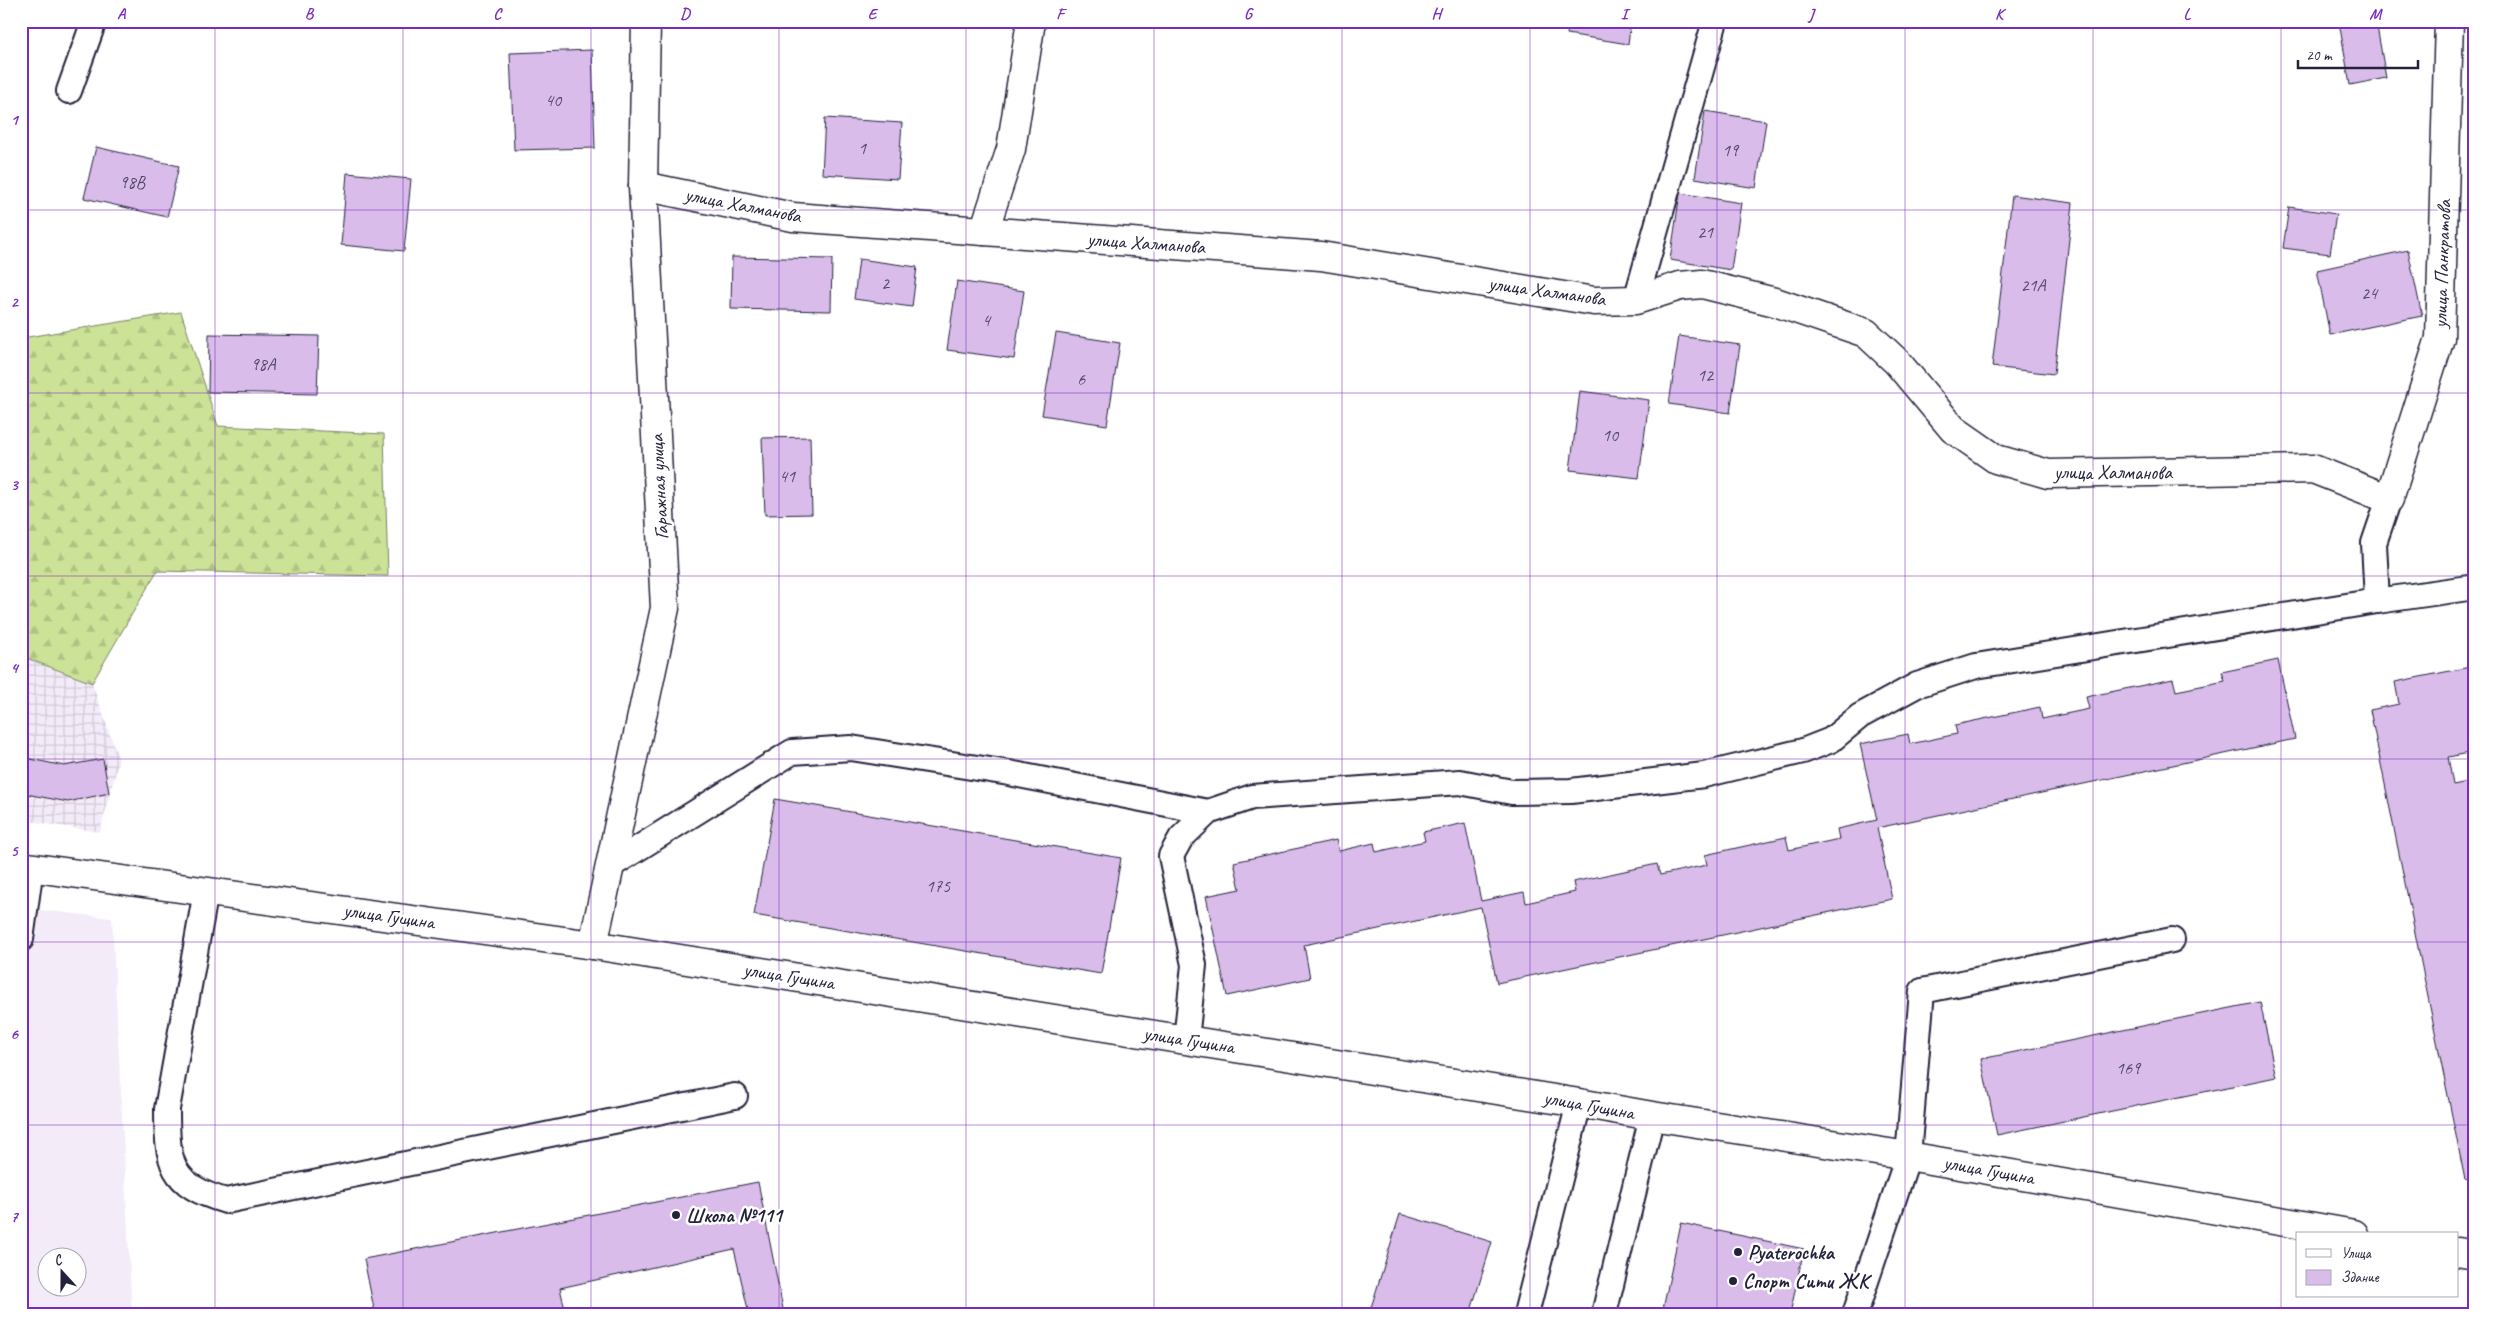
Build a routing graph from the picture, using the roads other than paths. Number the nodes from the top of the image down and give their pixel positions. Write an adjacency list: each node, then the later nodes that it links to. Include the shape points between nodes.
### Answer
1 (94, 21): 6 (lane)
2 (646, 21): 7 (street, Гаражная улица)
3 (1031, 21): 8 (street, via 1011,149)
4 (1715, 21): 9 (lane)
5 (2449, 21): 10 (street, улица Панкратова, via 2440,338)
6 (69, 91)
7 (643, 186): 8 (street, улица Халманова, via 793,217); 15 (street, Гаражная улица, via 665,608)
8 (984, 231): 9 (street, улица Халманова, via 1321,256 1594,301)
9 (1636, 300): 10 (street, улица Халманова, via 1680,286 1702,284 1775,302 1866,333 1897,362 1953,429 1996,459 2048,474 2313,469)
10 (2389, 499): 12 (lane, via 2374,543)
11 (2475, 588): 12 (lane)
12 (2377, 601): 13 (lane, via 1976,666 1917,686 1860,716 1831,740 1803,751 1704,775 1571,791 1512,792 1460,782 1262,796)
13 (1208, 812): 15 (lane, via 1009,773 851,748 792,752); 20 (lane, via 1181,838 1171,856 1194,965)
14 (26, 866): 16 (street, улица Гущина); 17 (lane)
15 (610, 866): 19 (street, Гаражная улица)
16 (206, 891): 19 (street, улица Гущина); 21 (lane, via 167,1109 167,1139 172,1164 185,1183 201,1194 226,1201)
17 (21, 939)
18 (2172, 940): 24 (lane, via 1922,991)
19 (593, 944): 20 (street, улица Гущина)
20 (1186, 1040): 22 (street, улица Гущина)
21 (735, 1096)
22 (1579, 1103): 23 (street, улица Гущина); 28 (lane)
23 (1652, 1116): 24 (street, улица Гущина); 29 (lane)
24 (1908, 1156): 25 (street, улица Гущина); 30 (lane)
25 (2343, 1232)
26 (2458, 1252): 27 (street)
27 (2475, 1255)
28 (1526, 1314)
29 (1604, 1314)
30 (1855, 1314)

